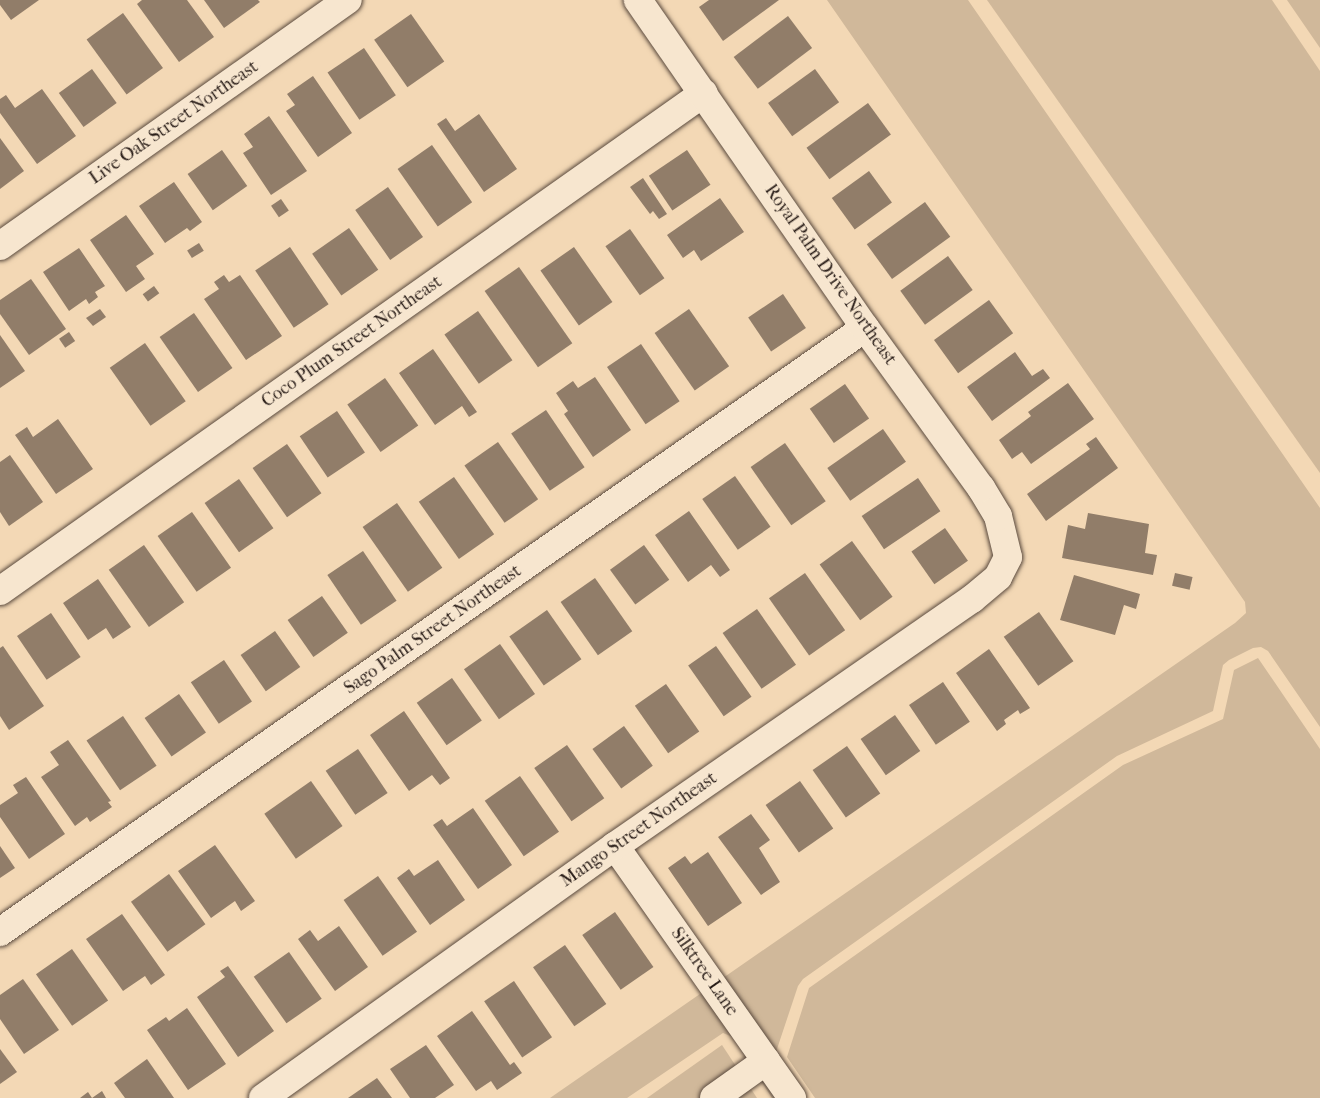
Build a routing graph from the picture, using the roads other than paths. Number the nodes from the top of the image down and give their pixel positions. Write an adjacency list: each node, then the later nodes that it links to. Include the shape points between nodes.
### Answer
1 (348, 0): 4 (street, Live Oak Street Northeast)
2 (638, 0): 3 (street, Royal Palm Drive Northeast)
3 (704, 93): 5 (street, Royal Palm Drive Northeast); 7 (street, Coco Plum Street Northeast)
4 (0, 246)
5 (865, 328): 6 (street, Royal Palm Drive Northeast, via 981,488 998,516); 9 (street, Sago Palm Street Northeast)
6 (1008, 557): 8 (street, Mango Street Northeast, via 999,577 972,599)
7 (0, 591)
8 (615, 846): 10 (street, Silktree Lane); 11 (street, Mango Street Northeast)
9 (0, 932)
10 (766, 1061): 12 (street); 13 (street, Silktree Lane)
11 (263, 1098)
12 (714, 1098)
13 (792, 1098)

